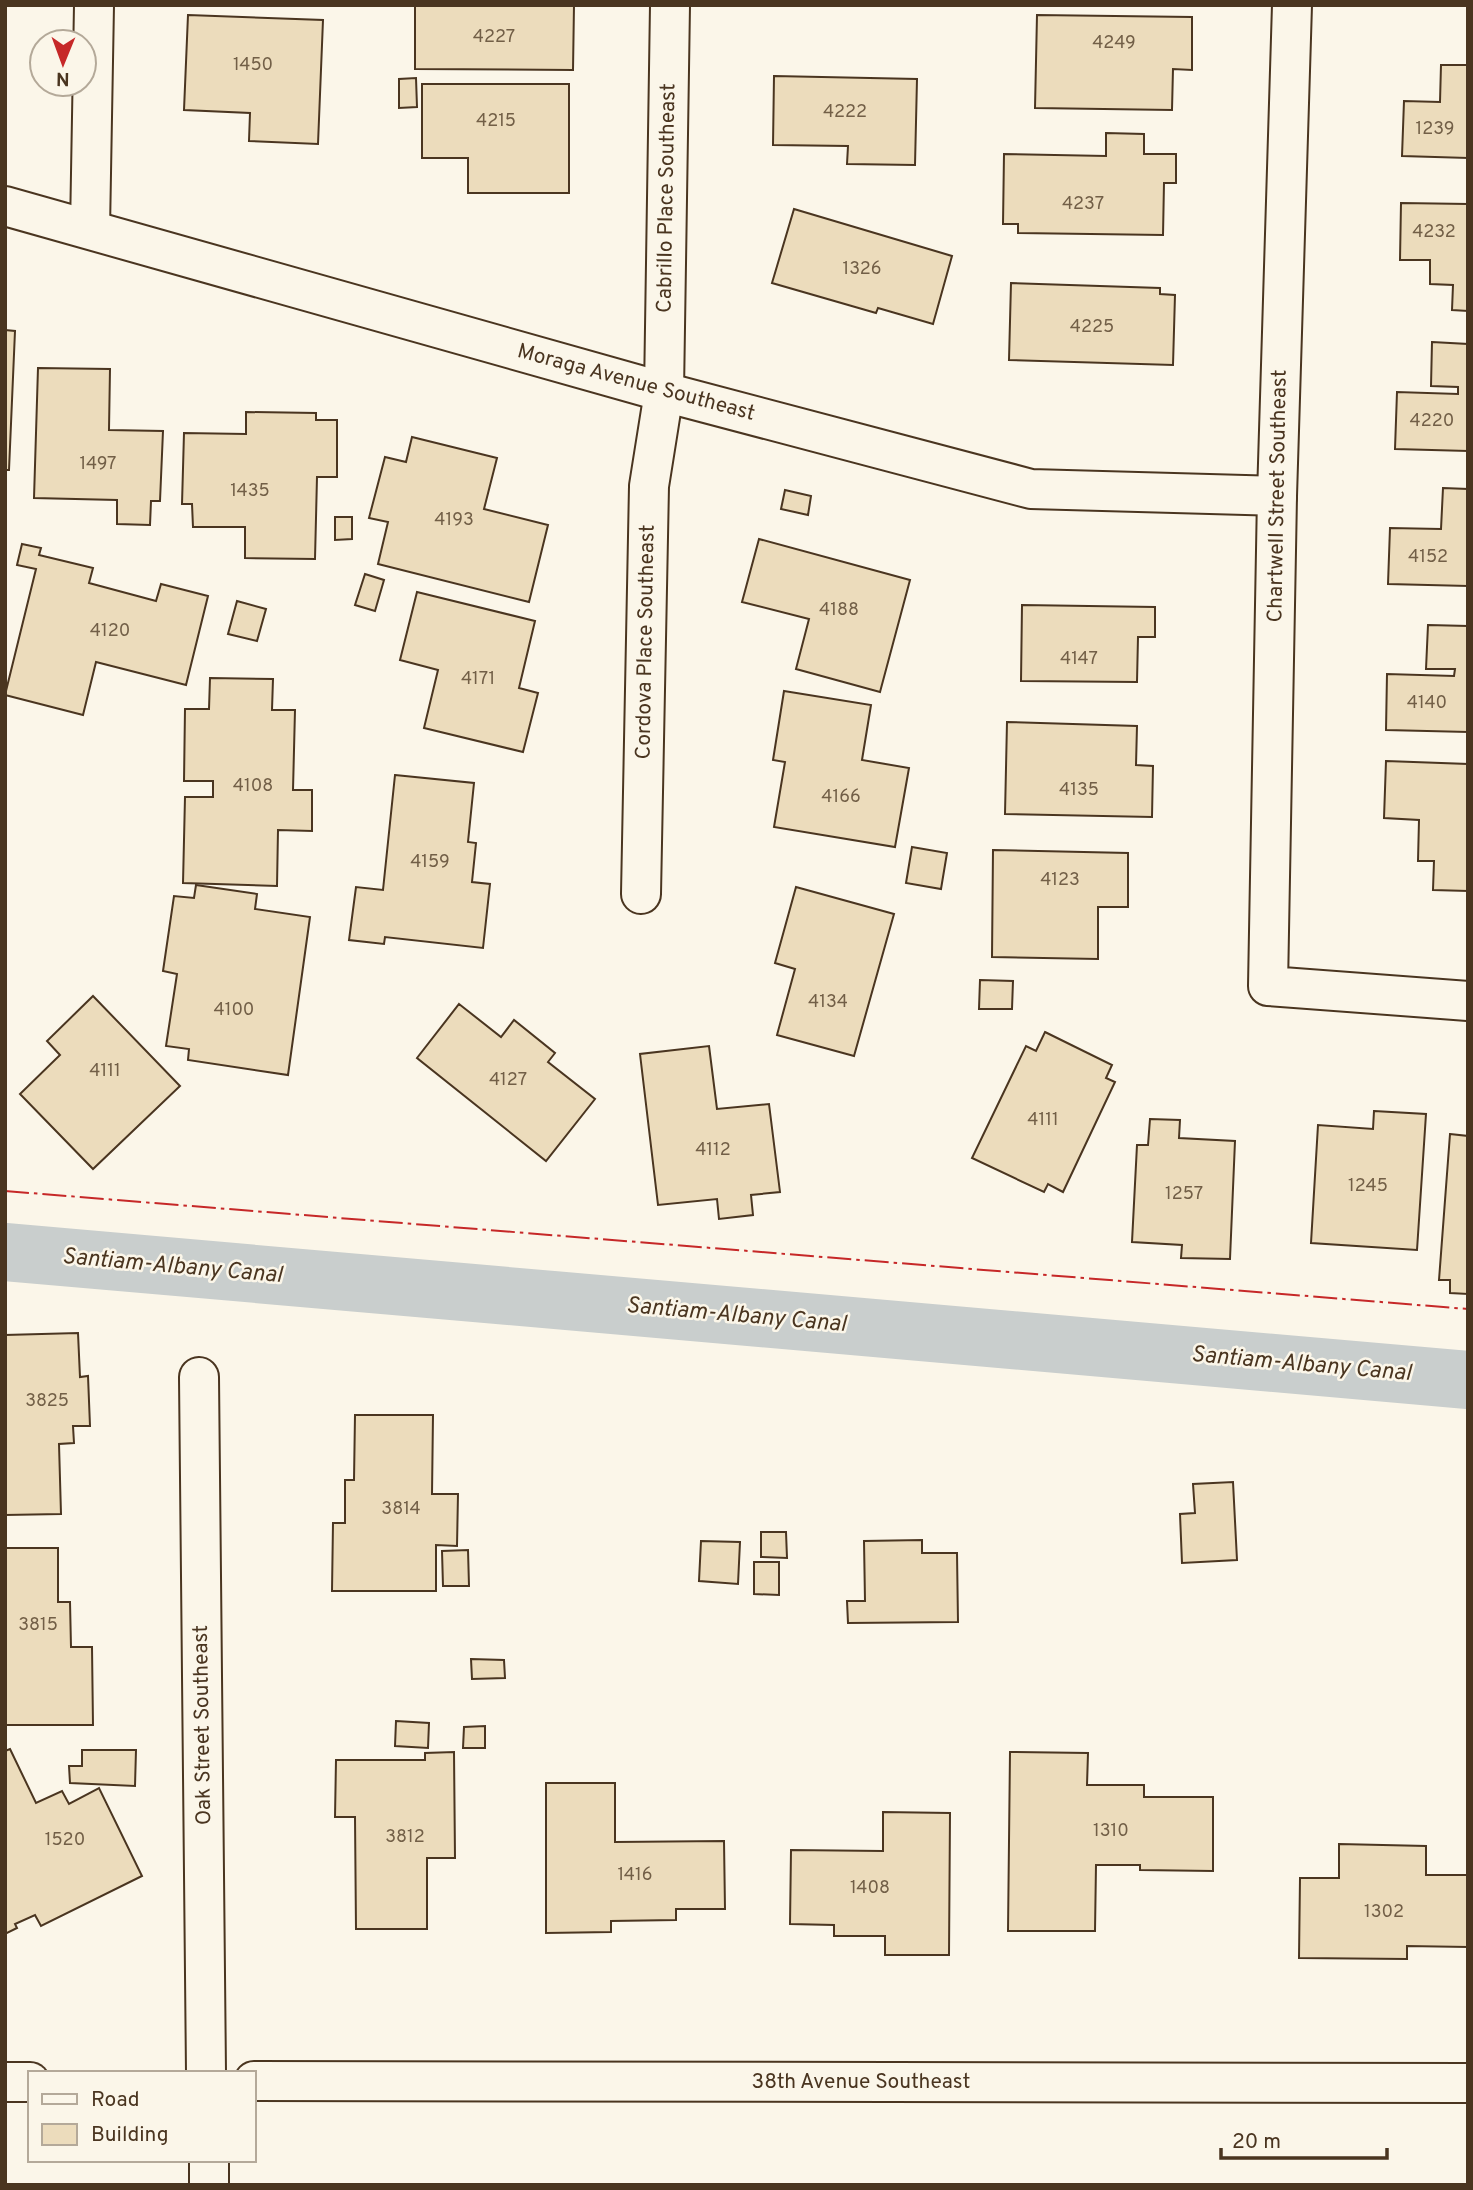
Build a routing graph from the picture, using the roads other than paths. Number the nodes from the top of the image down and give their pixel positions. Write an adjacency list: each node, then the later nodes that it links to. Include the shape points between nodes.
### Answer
1 (94, 5): 5 (street)
2 (670, 5): 6 (street, Cabrillo Place Southeast)
3 (1292, 5): 7 (street, Chartwell Street Southeast)
4 (5, 206): 5 (street, Moraga Avenue Southeast)
5 (90, 229): 6 (street, Moraga Avenue Southeast)
6 (664, 392): 7 (street, Moraga Avenue Southeast, via 1031,488); 8 (street, Cordova Place Southeast, via 649,485)
7 (1277, 496): 9 (street, Chartwell Street Southeast, via 1268,986)
8 (641, 894)
9 (1468, 1001)
10 (200, 1377): 11 (street, Oak Street Southeast)
11 (206, 2071)
12 (256, 2081): 15 (street, 38th Avenue Southeast)
13 (5, 2082): 14 (street)
14 (28, 2082)
15 (1468, 2083)
16 (209, 2162): 17 (street)
17 (209, 2185)

